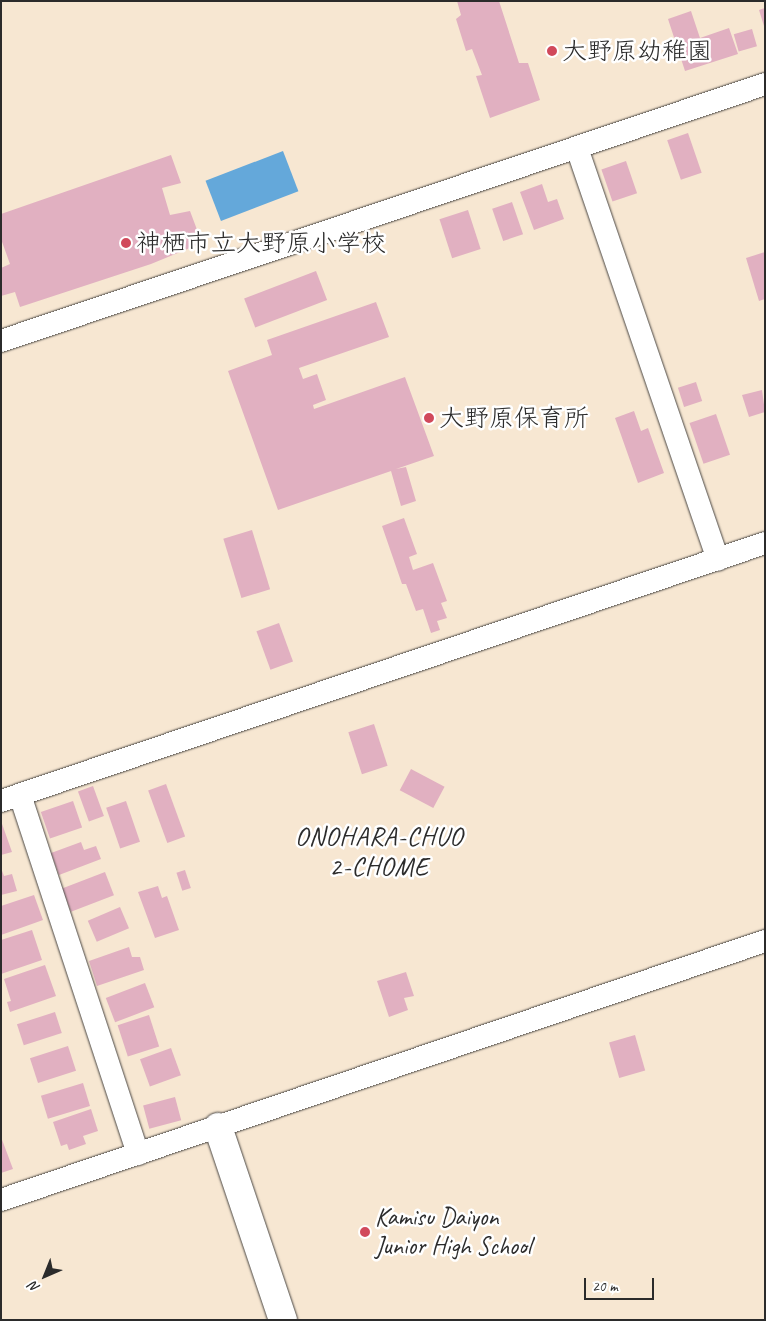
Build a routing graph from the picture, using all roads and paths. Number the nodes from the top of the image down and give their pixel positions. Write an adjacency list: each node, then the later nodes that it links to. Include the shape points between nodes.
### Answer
1 (765, 84): 2 (street)
2 (576, 148): 3 (street); 5 (street)
3 (1, 341)
4 (765, 543): 5 (street)
5 (718, 559): 6 (street)
6 (11, 798): 9 (street)
7 (765, 941): 8 (street)
8 (218, 1127): 9 (street); 11 (street)
9 (138, 1154): 10 (street)
10 (1, 1200)
11 (283, 1320)

